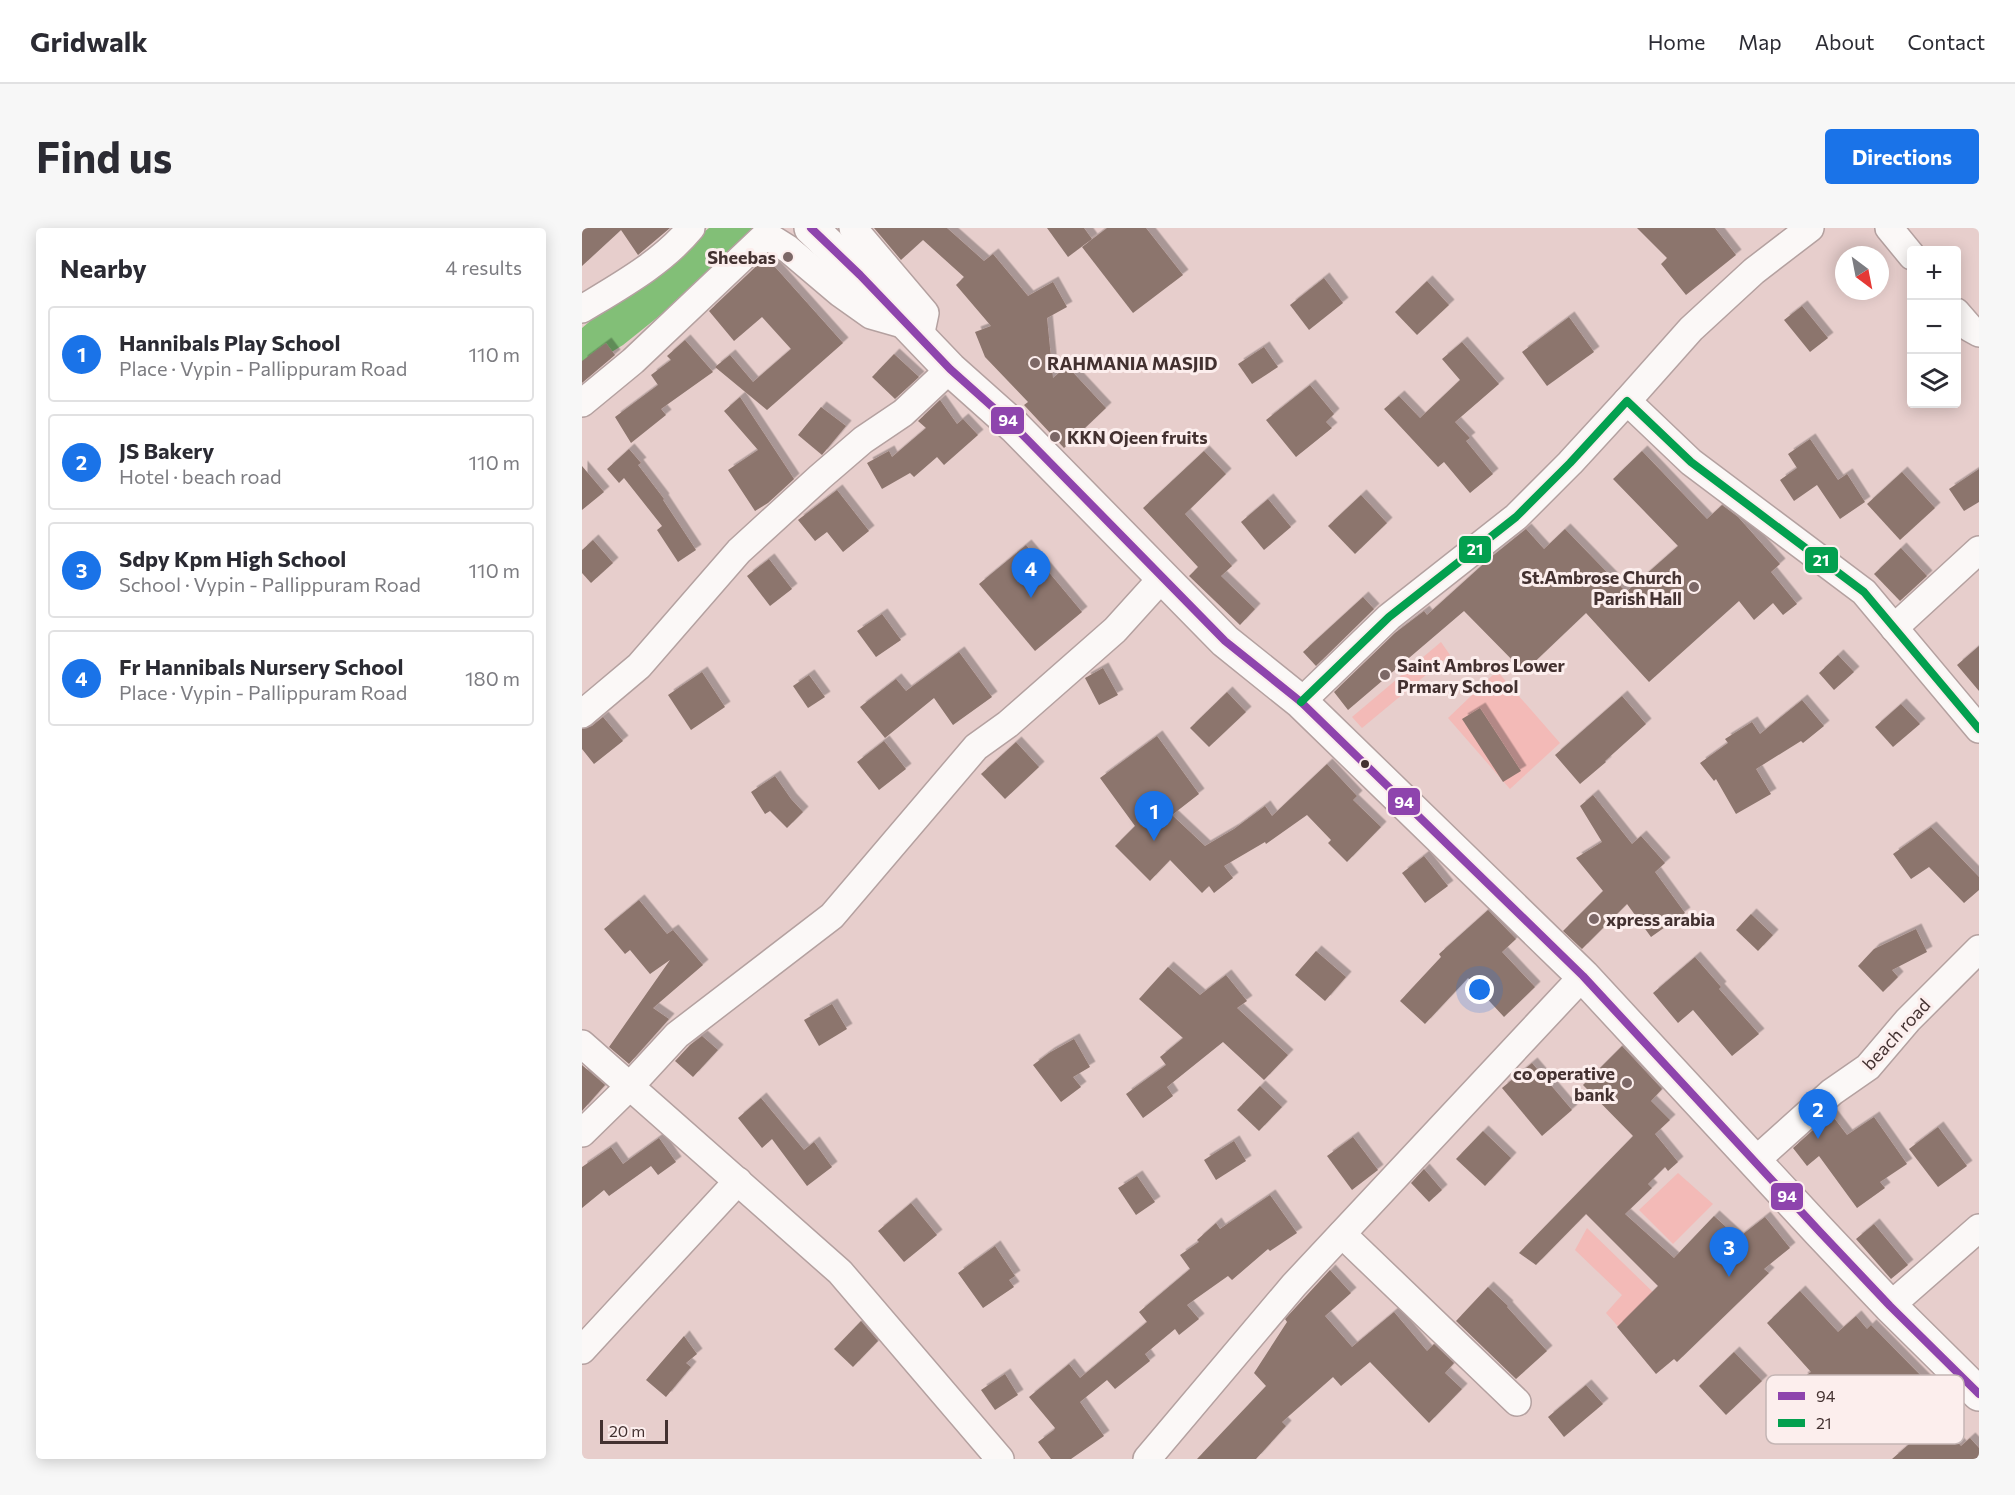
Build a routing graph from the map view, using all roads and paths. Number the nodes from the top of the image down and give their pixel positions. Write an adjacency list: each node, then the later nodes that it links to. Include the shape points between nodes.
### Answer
1 (691, 228): 7 (street, via 680,242 637,275)
2 (811, 228): 9 (main road)
3 (853, 228): 9 (street, via 925,313)
4 (1810, 228): 12 (street, via 1754,271 1690,329)
5 (1889, 228): 6 (street)
6 (1907, 251)
7 (582, 309)
8 (1961, 318): 10 (street)
9 (913, 331): 11 (main road); 13 (street, via 871,315 766,235 633,361)
10 (1979, 333)
11 (950, 369): 15 (main road, via 1015,427); 18 (street, via 903,413 863,440 820,477 739,551 639,666)
12 (1627, 401): 16 (street, via 1691,462 1864,592); 17 (street, via 1516,517 1389,617)
13 (582, 403)
14 (1979, 550): 16 (street)
15 (1162, 578): 17 (main road, via 1225,641); 23 (street, via 1099,645 976,747 832,916 677,1035)
16 (1893, 628): 19 (street)
17 (1301, 702): 21 (main road)
18 (582, 714)
19 (1975, 717)
20 (1979, 949): 25 (street, beach road, via 1908,1020 1868,1067 1832,1092)
21 (1583, 976): 25 (main road); 28 (street)
22 (582, 1044): 23 (street)
23 (630, 1086): 24 (street); 26 (street)
24 (582, 1133)
25 (1754, 1162): 29 (main road)
26 (738, 1181): 30 (street); 35 (street, via 840,1272)
27 (1979, 1228): 29 (street)
28 (1342, 1234): 34 (street); 36 (street)
29 (1890, 1306): 31 (main road)
30 (582, 1350)
31 (1960, 1375)
32 (1964, 1379): 33 (main road)
33 (1979, 1394)
34 (1517, 1402)
35 (1000, 1459)
36 (1147, 1459)

